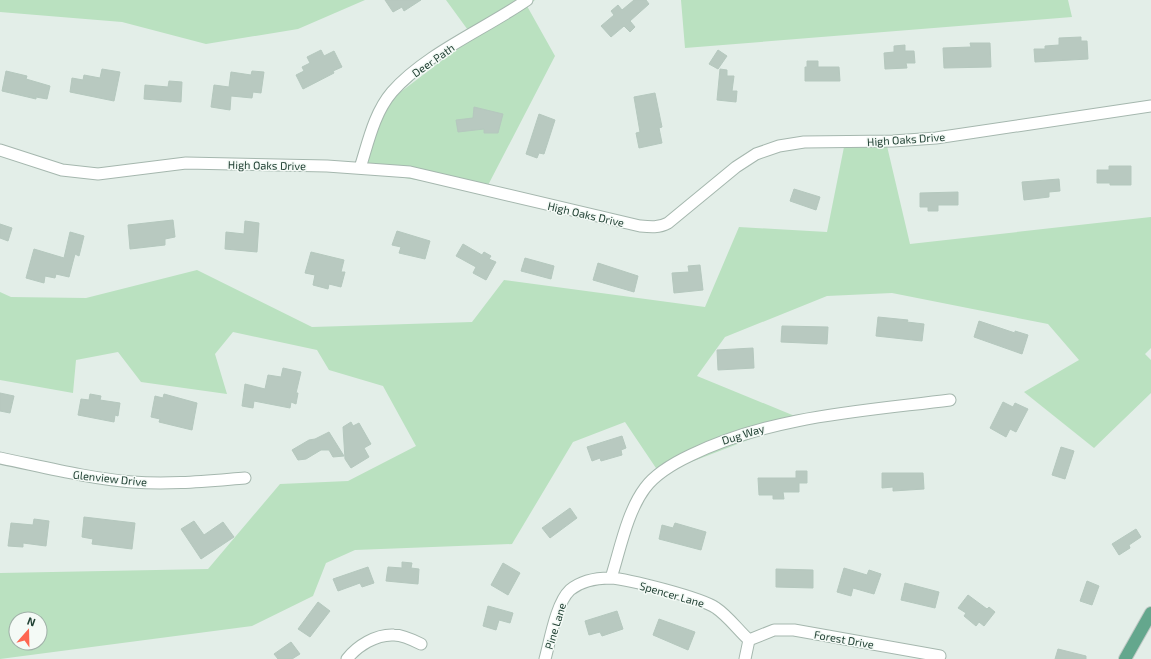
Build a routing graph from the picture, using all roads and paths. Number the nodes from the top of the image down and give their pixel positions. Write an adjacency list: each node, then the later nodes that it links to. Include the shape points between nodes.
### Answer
1 (527, 0): 4 (street, Deer Path, via 418,69 391,93 378,115)
2 (1151, 106): 4 (street, High Oaks Drive, via 936,138 804,142 779,146 736,167 668,223 651,227 429,175)
3 (0, 150): 4 (street, High Oaks Drive, via 62,170 98,174 186,163)
4 (360, 168)
5 (950, 400): 8 (street, Dug Way, via 776,424 722,440 680,460 662,471 644,488 632,514)
6 (0, 458): 7 (street, Glenview Drive, via 69,474 132,482 191,482)
7 (245, 478)
8 (611, 578): 10 (street, Spencer Lane, via 706,603 716,608); 14 (street, Pine Lane, via 590,580 569,591 555,622)
9 (1151, 613): 16 (main road)
10 (749, 640): 12 (street, Forest Drive, via 774,630 794,630); 15 (street)
11 (421, 644): 13 (street, via 394,634 386,635 366,643)
12 (940, 656)
13 (347, 659)
14 (545, 659)
15 (745, 659)
16 (1125, 659)

